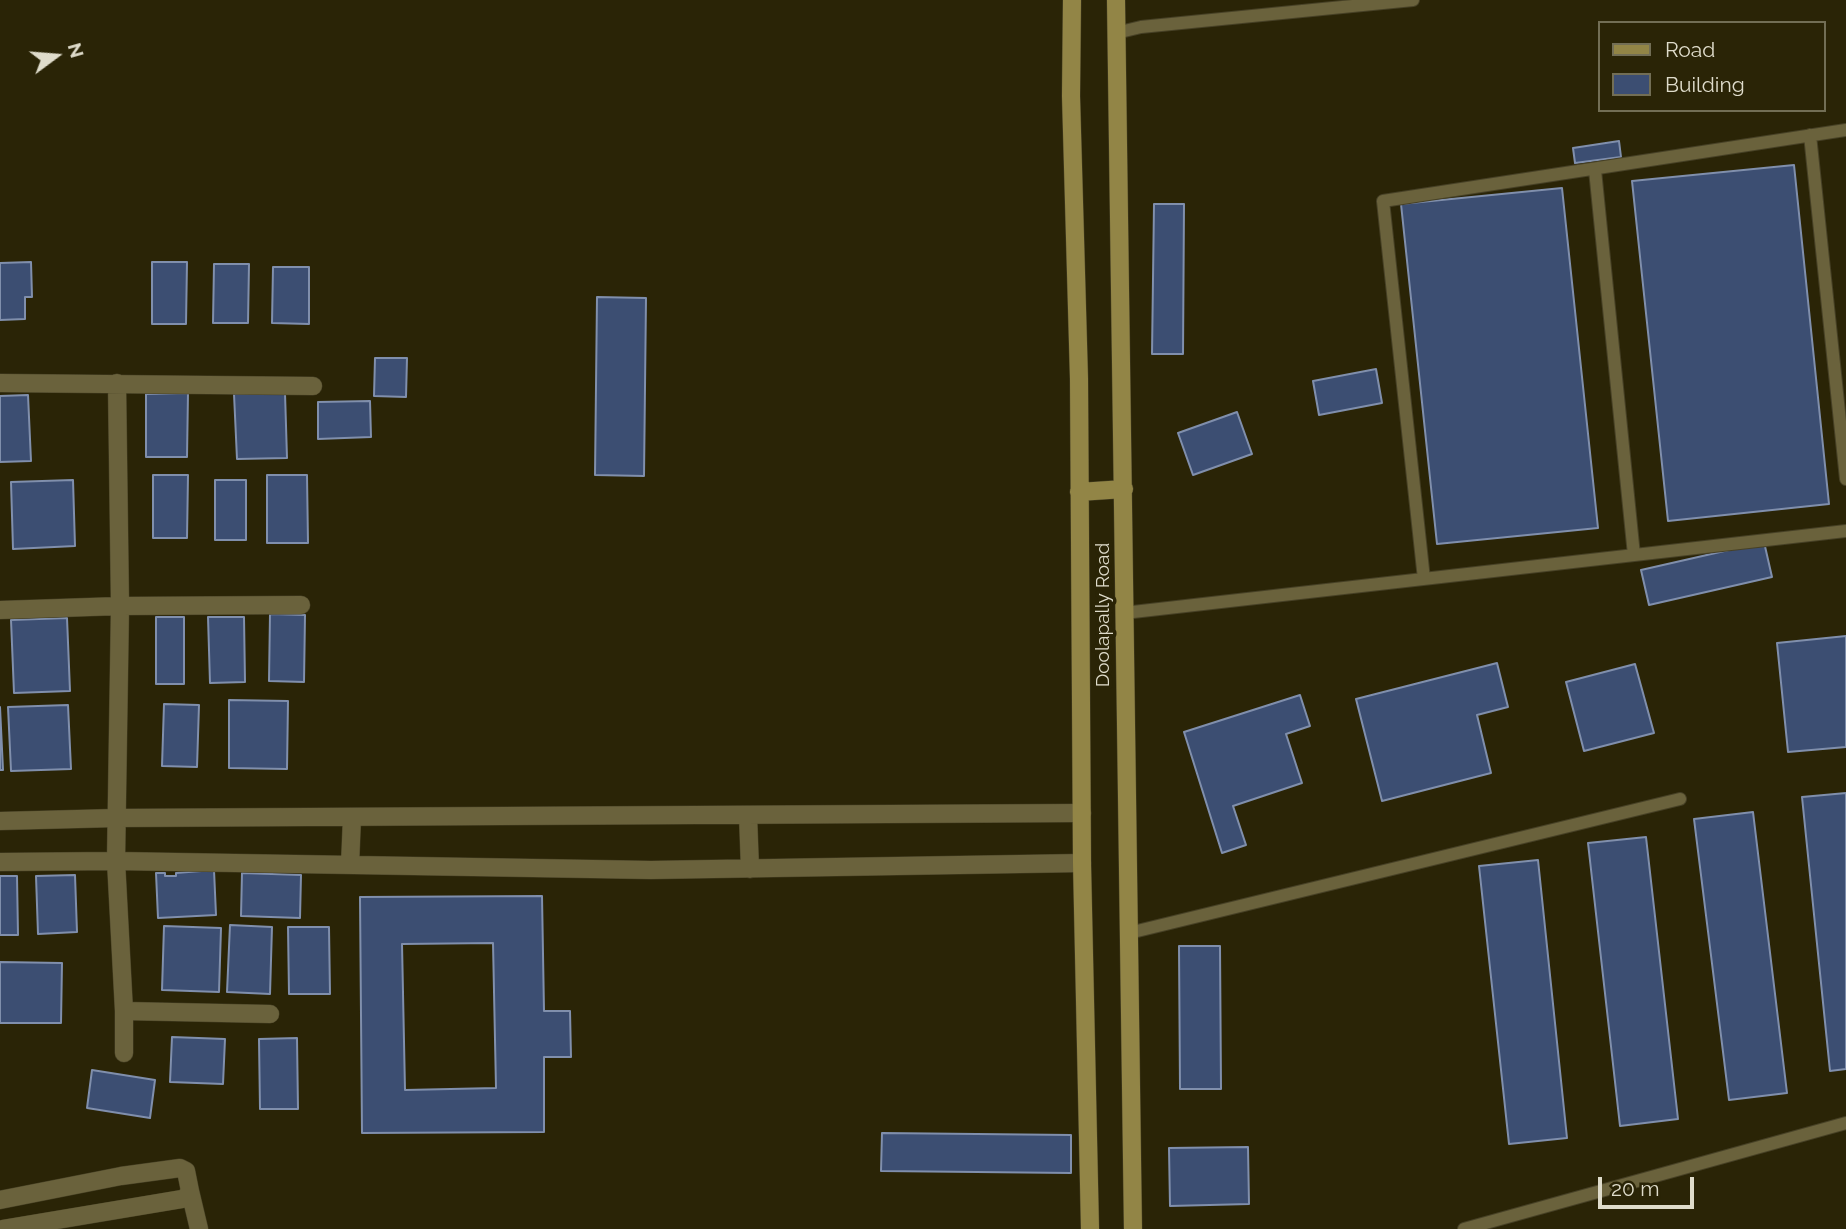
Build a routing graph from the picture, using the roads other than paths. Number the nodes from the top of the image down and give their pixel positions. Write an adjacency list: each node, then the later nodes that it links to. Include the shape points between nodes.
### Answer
1 (1072, 0): 13 (main road, Doolapally Road)
2 (1116, 0): 4 (main road, Doolapally Road)
3 (1413, 0): 4 (lane)
4 (1116, 33): 12 (main road, Doolapally Road)
5 (1846, 131): 6 (lane)
6 (1810, 135): 7 (lane); 11 (lane)
7 (1595, 170): 15 (lane); 16 (lane, via 1383,201)
8 (0, 383): 9 (street)
9 (117, 383): 10 (street); 18 (street)
10 (313, 386)
11 (1846, 480)
12 (1124, 489): 13 (main road); 20 (main road, Doolapally Road)
13 (1079, 492): 22 (main road, Doolapally Road)
14 (1846, 531): 15 (lane)
15 (1634, 555): 16 (lane)
16 (1424, 579): 20 (lane)
17 (301, 605): 18 (street)
18 (120, 606): 19 (street); 25 (street)
19 (0, 610)
20 (1124, 613): 32 (main road, Doolapally Road)
21 (1680, 799): 32 (lane)
22 (1082, 813): 23 (street); 29 (main road, Doolapally Road)
23 (748, 815): 24 (street); 31 (street)
24 (352, 817): 25 (street); 30 (street)
25 (116, 818): 26 (street); 28 (street)
26 (0, 821)
27 (0, 862): 28 (street)
28 (116, 862): 30 (street); 33 (street)
29 (1082, 863): 31 (street); 41 (main road, Doolapally Road)
30 (350, 865): 31 (street)
31 (750, 869)
32 (1129, 933): 42 (main road, Doolapally Road)
33 (124, 1011): 34 (street); 35 (street)
34 (270, 1014)
35 (124, 1053)
36 (1846, 1123): 43 (lane)
37 (190, 1191): 38 (street, via 186,1171 180,1168); 39 (street, via 181,1199); 40 (street)
38 (0, 1200)
39 (3, 1229)
40 (198, 1229)
41 (1090, 1229)
42 (1133, 1229)
43 (1464, 1229)

